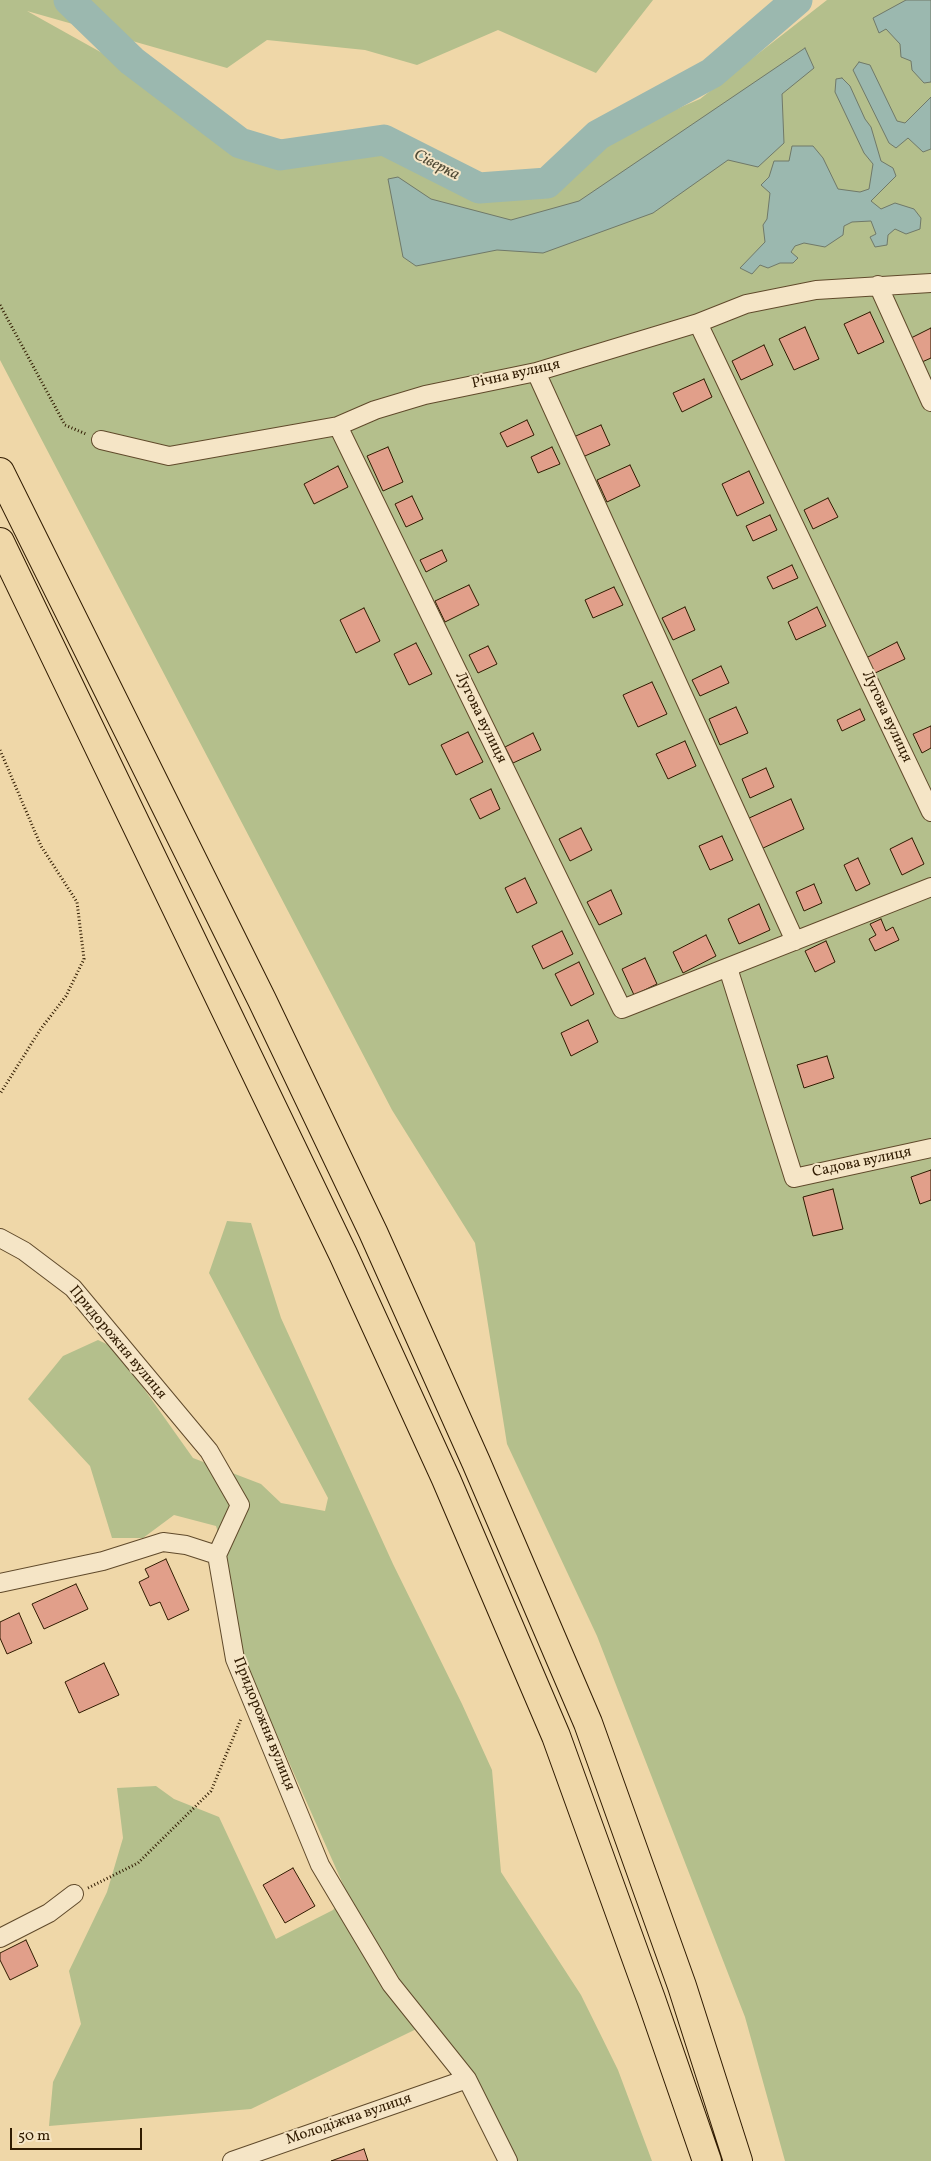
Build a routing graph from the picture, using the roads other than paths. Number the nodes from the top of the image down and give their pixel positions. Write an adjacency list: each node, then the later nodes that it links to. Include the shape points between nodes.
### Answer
1 (931, 283): 2 (street, Річна вулиця)
2 (878, 285): 3 (street, Річна вулиця, via 816,290 746,304); 5 (street)
3 (698, 323): 4 (street, Річна вулиця); 10 (street, Лугова вулиця)
4 (536, 372): 6 (street, Річна вулиця, via 425,395 375,410); 12 (street)
5 (931, 402)
6 (338, 426): 7 (street, Річна вулиця, via 169,456); 13 (street, Лугова вулиця, via 622,1009)
7 (100, 440)
8 (0, 472): 24 (highway, via 373,1232 476,1462 588,1722 682,1986)
9 (0, 542): 23 (highway, via 343,1254 446,1479 556,1736)
10 (931, 812)
11 (931, 887): 12 (street)
12 (795, 942): 13 (street)
13 (728, 968): 14 (street, Садова вулиця, via 794,1178)
14 (931, 1148)
15 (0, 1238): 16 (street, Придорожня вулиця, via 24,1251 73,1288 209,1451 240,1505)
16 (217, 1555): 17 (street, via 163,1542 103,1561); 20 (street, Придорожня вулиця, via 235,1659 320,1865 390,1984)
17 (0, 1583)
18 (74, 1894): 19 (street, via 49,1913)
19 (0, 1938)
20 (466, 2080): 21 (street, Молодіжна вулиця); 22 (street, Придорожня вулиця)
21 (232, 2161)
22 (508, 2161)
23 (707, 2161)
24 (738, 2161)

